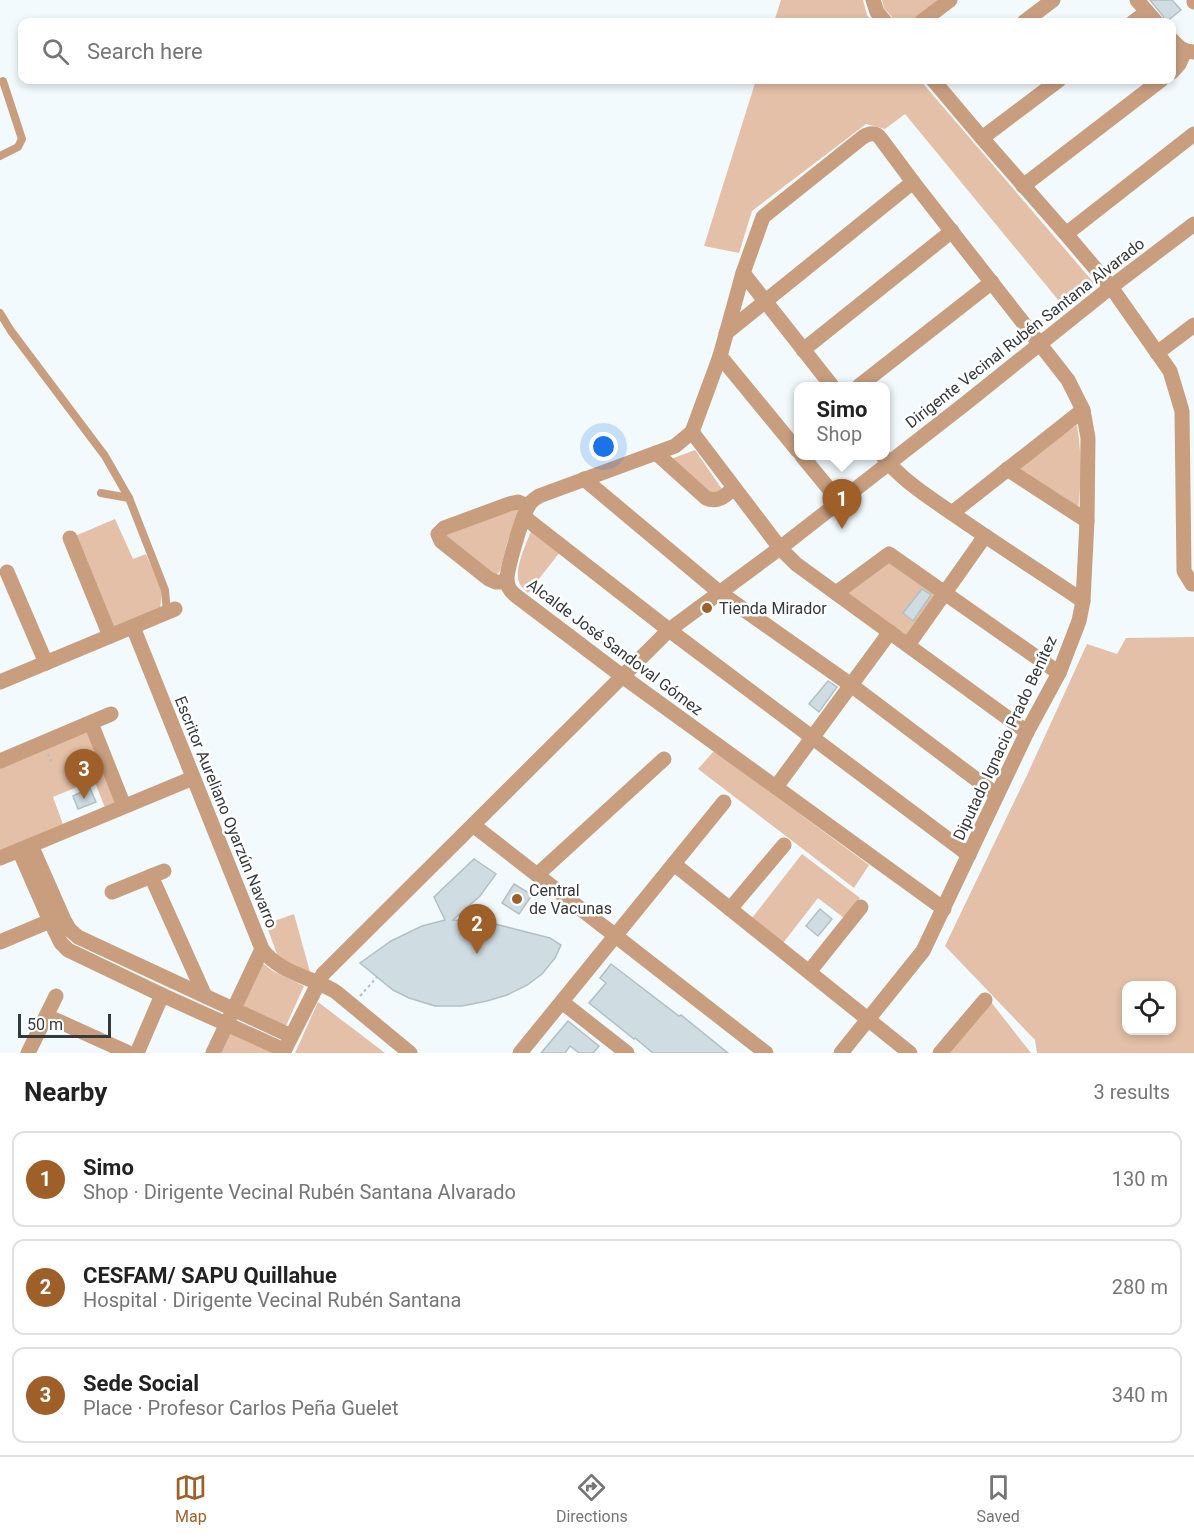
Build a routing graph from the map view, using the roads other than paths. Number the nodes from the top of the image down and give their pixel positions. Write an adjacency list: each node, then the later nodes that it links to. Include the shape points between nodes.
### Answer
1 (873, 0): 4 (street)
2 (950, 0): 5 (street)
3 (1053, 0): 6 (street)
4 (882, 18)
5 (926, 18)
6 (1029, 18)
7 (1176, 44): 8 (street)
8 (1189, 52): 9 (street)
9 (1176, 67)
10 (3, 81): 16 (lane, via 22,139 18,147)
11 (943, 84): 15 (street)
12 (1054, 84): 15 (street)
13 (1156, 84): 18 (street)
14 (1194, 134): 21 (street)
15 (982, 138): 18 (street)
16 (0, 156)
17 (913, 182): 20 (street); 22 (street, via 879,136 863,137 766,213); 25 (street)
18 (1023, 186): 21 (street)
19 (1194, 224): 24 (street, Dirigente Vecinal Rubén Santana Alvarado)
20 (952, 231): 23 (street); 30 (street)
21 (1066, 234): 24 (street)
22 (743, 273): 25 (street); 28 (street)
23 (992, 282): 29 (street); 34 (street)
24 (1111, 287): 29 (street, Dirigente Vecinal Rubén Santana Alvarado); 31 (street)
25 (765, 301): 28 (street); 30 (street)
26 (0, 313): 47 (lane, via 105,456)
27 (1194, 325): 31 (street)
28 (726, 333): 32 (street)
29 (1040, 343): 35 (street, Diputado Ignacio Prado Benítez, via 1068,380); 39 (street, Dirigente Vecinal Rubén Santana Alvarado)
30 (804, 350): 33 (street)
31 (1157, 353): 57 (street, via 1170,371 1182,411 1184,571)
32 (720, 356): 36 (street); 37 (street)
33 (828, 382)
34 (865, 382)
35 (1083, 410): 43 (street); 51 (street, Diputado Ignacio Prado Benítez, via 1088,438)
36 (692, 432): 38 (street, via 675,446); 45 (street)
37 (794, 446)
38 (656, 453): 44 (street); 45 (street, via 706,498 720,499)
39 (890, 456)
40 (805, 460): 48 (street)
41 (885, 460): 48 (street, Dirigente Vecinal Rubén Santana Alvarado)
42 (887, 460): 50 (street, via 915,487)
43 (1007, 469): 50 (street); 51 (street)
44 (584, 480): 49 (street, via 539,496); 59 (street)
45 (734, 488): 54 (street)
46 (101, 493): 47 (lane)
47 (129, 498): 64 (lane)
48 (839, 501): 54 (street, Dirigente Vecinal Rubén Santana Alvarado)
49 (526, 511): 56 (street, Alcalde José Sandoval Gómez); 56 (street, via 518,502 509,504 444,528 438,534 441,541 489,579); 66 (street)
50 (952, 513): 52 (street)
51 (1087, 521): 63 (street, Diputado Ignacio Prado Benítez)
52 (985, 536): 60 (street); 63 (street)
53 (70, 538): 68 (street)
54 (780, 548): 59 (street, Dirigente Vecinal Rubén Santana Alvarado); 61 (street)
55 (7, 572): 58 (street)
56 (507, 582): 72 (street, Alcalde José Sandoval Gómez, via 515,596)
57 (1194, 584)
58 (15, 592): 62 (street); 70 (street)
59 (719, 592): 66 (street, Dirigente Vecinal Rubén Santana Alvarado); 74 (street)
60 (944, 592): 61 (street, via 888,554); 69 (street); 71 (street)
61 (836, 593): 67 (street)
62 (0, 598)
63 (1083, 601): 71 (street, Diputado Ignacio Prado Benítez)
64 (171, 611): 65 (street)
65 (133, 627): 68 (street); 81 (street, Escritor Aureliano Oyarzún Navarro)
66 (669, 630): 72 (street, Dirigente Vecinal Rubén Santana Alvarado); 78 (street)
67 (890, 632): 69 (street); 74 (street)
68 (110, 636): 70 (street)
69 (908, 645): 77 (street)
70 (46, 663): 73 (street)
71 (1059, 673): 77 (street, Diputado Ignacio Prado Benítez)
72 (622, 676): 82 (street, Alcalde José Sandoval Gómez); 86 (street, Dirigente Vecinal Rubén Santana Alvarado)
73 (0, 682)
74 (851, 685): 78 (street); 83 (street)
75 (111, 714): 76 (street)
76 (91, 723): 80 (street); 85 (street)
77 (1027, 732): 83 (street, Diputado Ignacio Prado Benítez)
78 (813, 737): 82 (street); 89 (street)
79 (664, 759): 92 (street)
80 (0, 761)
81 (193, 778): 85 (street); 100 (street, Escritor Aureliano Oyarzún Navarro)
82 (776, 788): 96 (street, Alcalde José Sandoval Gómez)
83 (997, 795): 89 (street, Diputado Ignacio Prado Benítez)
84 (724, 802): 91 (street)
85 (124, 806): 88 (street)
86 (473, 825): 92 (street); 102 (street, Dirigente Vecinal Rubén Santana Alvarado)
87 (784, 845): 95 (street)
88 (25, 848): 90 (street); 97 (street); 105 (street, via 69,929 78,937)
89 (969, 855): 96 (street, Diputado Ignacio Prado Benítez)
90 (0, 858)
91 (674, 864): 95 (street); 98 (street)
92 (537, 875): 98 (street)
93 (112, 892): 105 (street, via 158,874)
94 (861, 907): 101 (street)
95 (730, 909): 101 (street)
96 (944, 909): 110 (street, Diputado Ignacio Prado Benítez, via 923,951)
97 (50, 921): 99 (street); 103 (street, via 68,950)
98 (616, 936): 107 (street); 120 (street)
99 (1, 944)
100 (262, 949): 102 (street, Escritor Aureliano Oyarzún Navarro, via 278,965); 108 (street)
101 (809, 972): 110 (street)
102 (318, 983): 112 (street, Dirigente Vecinal Rubén Santana Alvarado); 118 (street, Escritor Aureliano Oyarzún Navarro, via 336,992)
103 (162, 995): 111 (street); 116 (street)
104 (56, 996): 109 (street)
105 (205, 996): 108 (street)
106 (985, 1000): 123 (street)
107 (562, 1002): 113 (street); 119 (street)
108 (233, 1009): 111 (street); 112 (street)
109 (47, 1016): 114 (street); 115 (street)
110 (868, 1019): 121 (street, Diputado Ignacio Prado Benítez); 122 (street)
111 (226, 1024): 112 (street); 117 (street)
112 (286, 1046)
113 (617, 1050)
114 (28, 1053)
115 (129, 1053)
116 (137, 1053)
117 (213, 1053)
118 (410, 1053)
119 (520, 1053)
120 (766, 1053)
121 (841, 1053)
122 (910, 1053)
123 (940, 1053)

